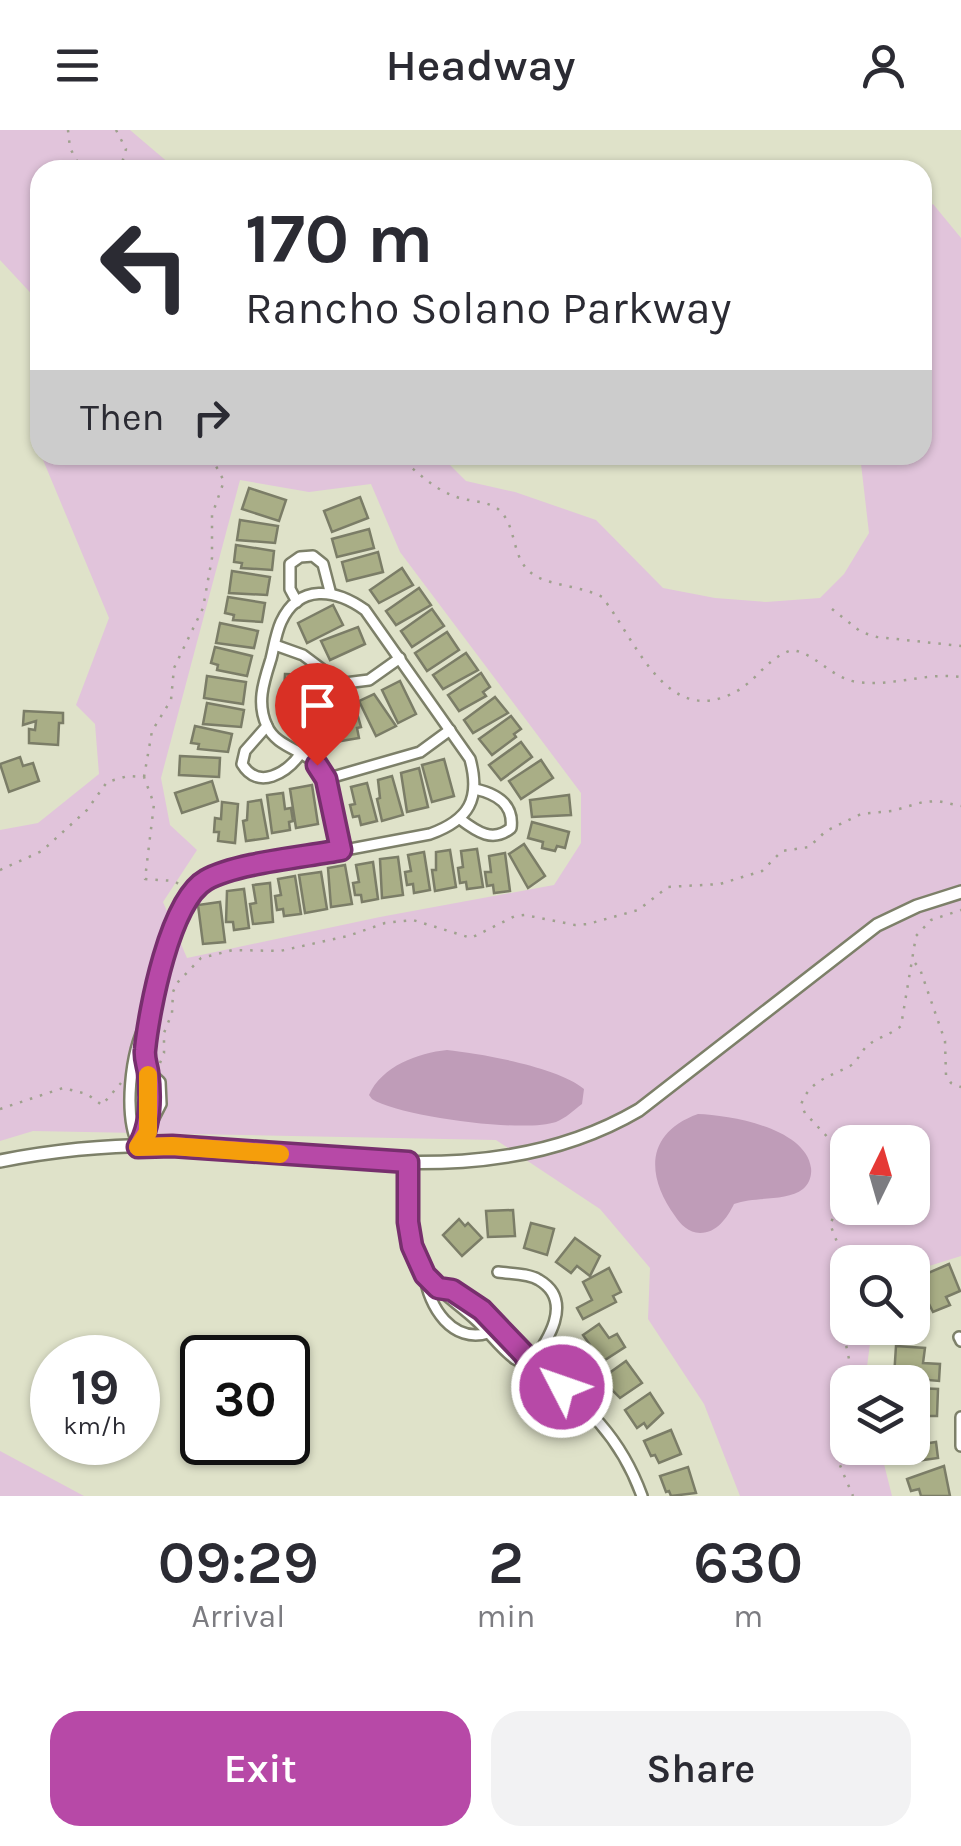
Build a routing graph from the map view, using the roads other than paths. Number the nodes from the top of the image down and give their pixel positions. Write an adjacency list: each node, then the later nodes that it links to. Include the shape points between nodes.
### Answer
1 (330, 592): 2 (street); 2 (street, via 323,564 300,556 288,576); 4 (street, via 365,610)
2 (297, 602): 3 (street, via 281,622)
3 (275, 645): 4 (street, via 303,654 345,683 368,680); 5 (street, via 261,704)
4 (400, 658): 6 (street)
5 (267, 726): 7 (street); 7 (street, via 245,751 248,775 271,778)
6 (450, 730): 8 (street, via 420,752); 9 (street, via 470,758)
7 (301, 753): 8 (street)
8 (326, 779): 11 (street)
9 (475, 789): 10 (street); 10 (street, via 506,803 511,828 490,837)
10 (460, 819): 11 (street, via 430,834)
11 (341, 850): 13 (street, via 223,873 192,891 178,915)
12 (961, 892): 18 (street, via 877,926 610,1126 493,1160)
13 (149, 1019): 14 (street); 15 (street)
14 (134, 1070): 15 (street); 16 (street, via 130,1131)
15 (148, 1071): 16 (street, via 160,1082 161,1104)
16 (138, 1147): 17 (street); 18 (street)
17 (0, 1161)
18 (408, 1162): 20 (street, via 408,1222)
19 (498, 1272): 23 (street, via 542,1281 555,1302 553,1333)
20 (425, 1275): 21 (street); 22 (street, via 426,1292 447,1322 464,1335)
21 (438, 1288): 22 (street); 23 (street, via 482,1310)
22 (488, 1333): 23 (street)
23 (530, 1365): 26 (street, via 602,1422)
24 (961, 1417): 25 (street)
25 (961, 1446)
26 (642, 1496)

